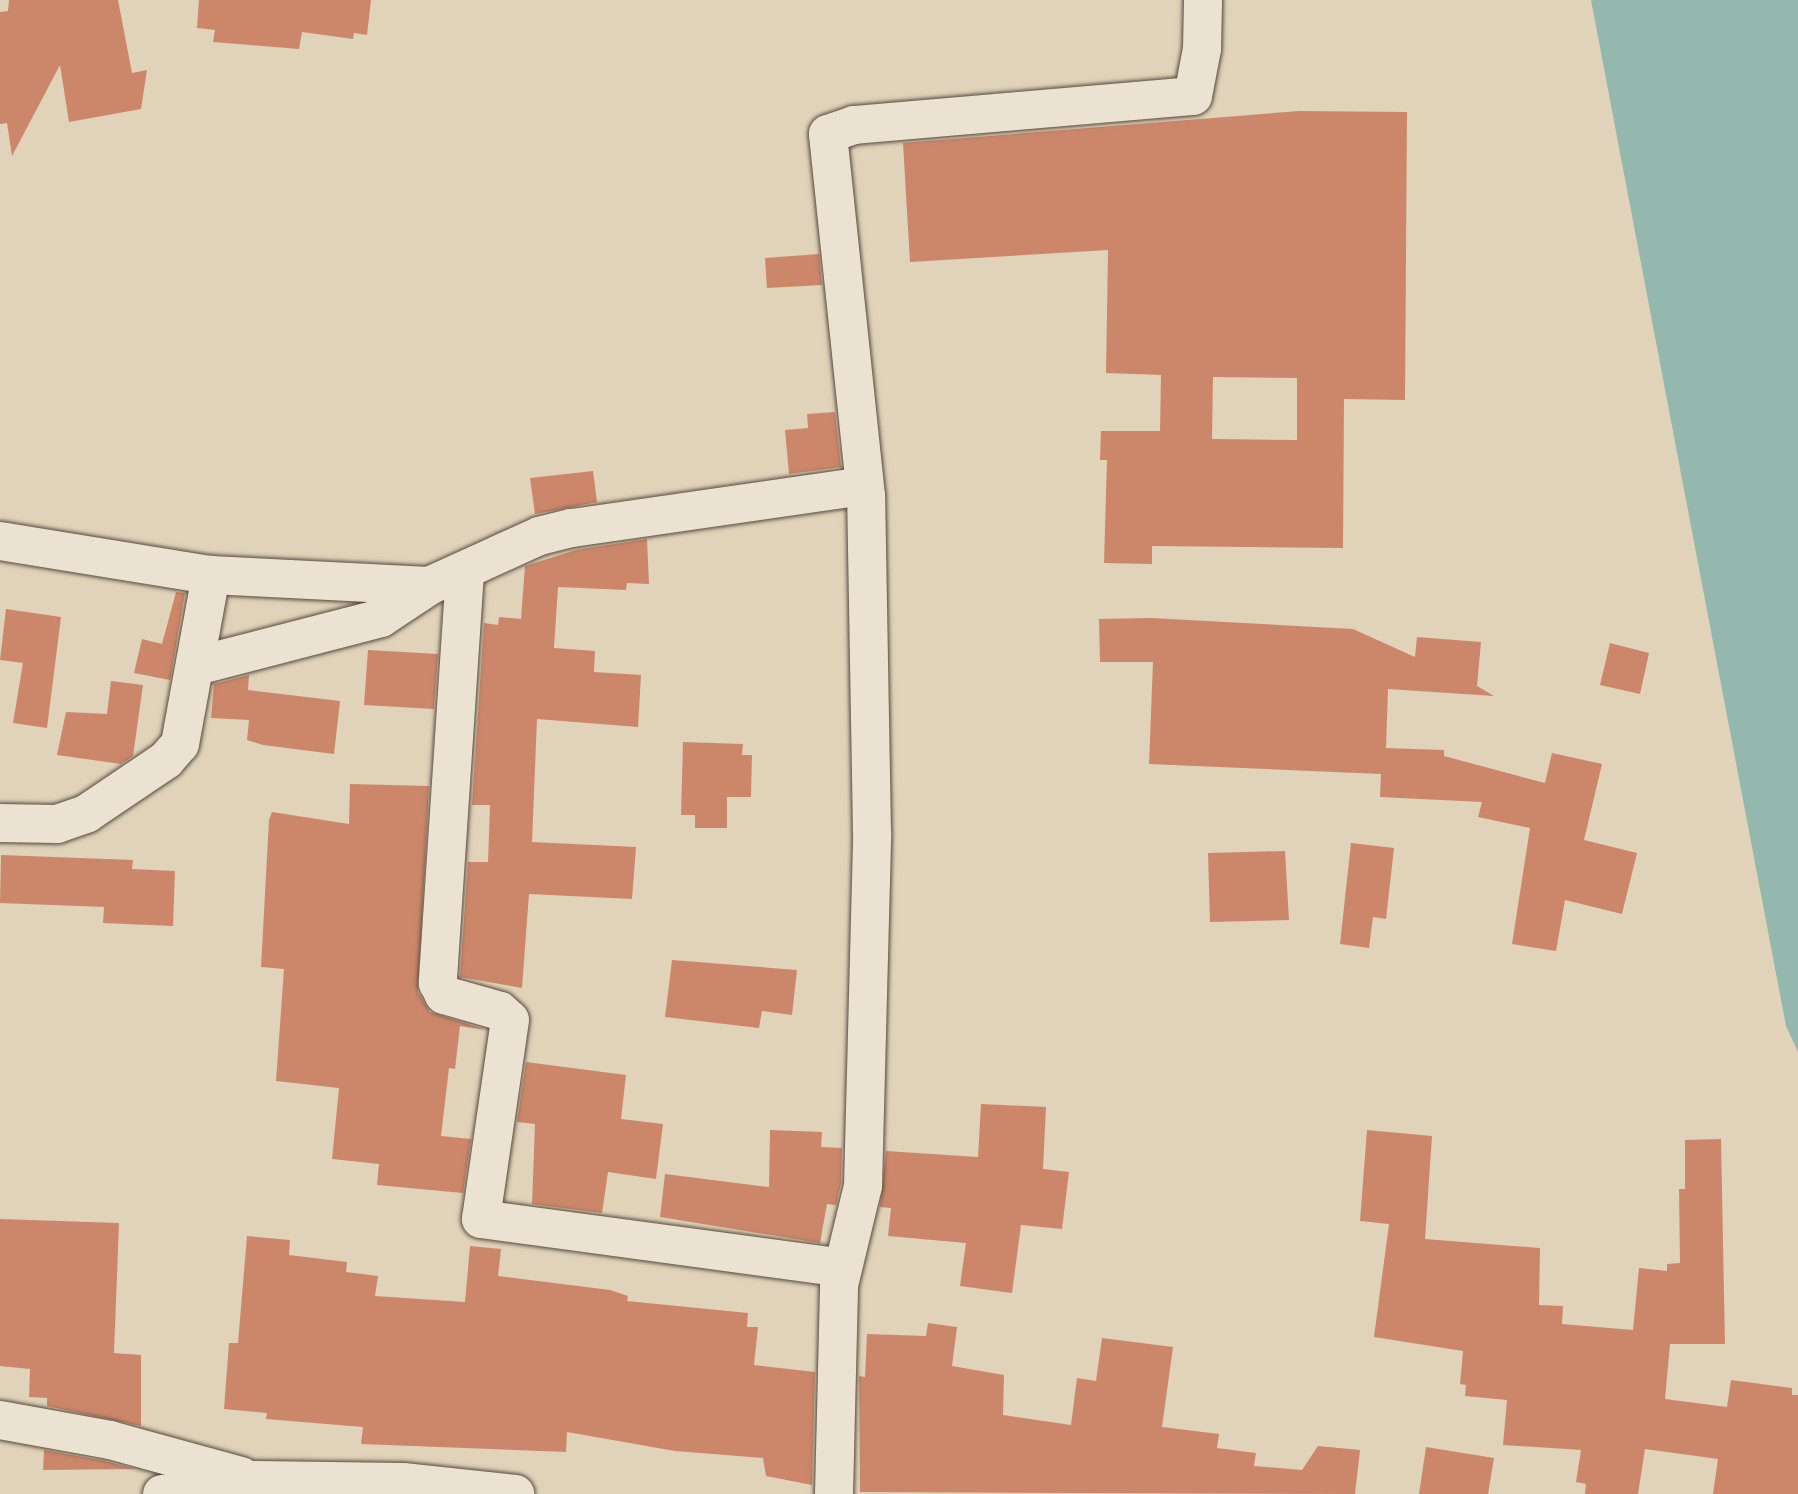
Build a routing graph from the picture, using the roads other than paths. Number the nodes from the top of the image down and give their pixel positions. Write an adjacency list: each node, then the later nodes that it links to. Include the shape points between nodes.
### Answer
1 (1203, 0): 2 (street, via 1202,49 1193,96 854,125 828,134)
2 (864, 486): 4 (street, via 572,527 538,536); 9 (street, via 872,833 863,1186)
3 (0, 541): 5 (street)
4 (465, 572): 6 (street); 9 (street, via 438,983 444,995 500,1011 510,1020 481,1219)
5 (211, 575): 6 (street); 7 (street)
6 (429, 586): 7 (street, via 381,618)
7 (196, 666): 8 (street, via 180,744 166,760 86,814 57,824)
8 (0, 823)
9 (843, 1268): 14 (street)
10 (0, 1420): 11 (street, via 110,1440)
11 (256, 1480): 12 (street); 13 (street, via 403,1482)
12 (162, 1494)
13 (515, 1494)
14 (834, 1494)

